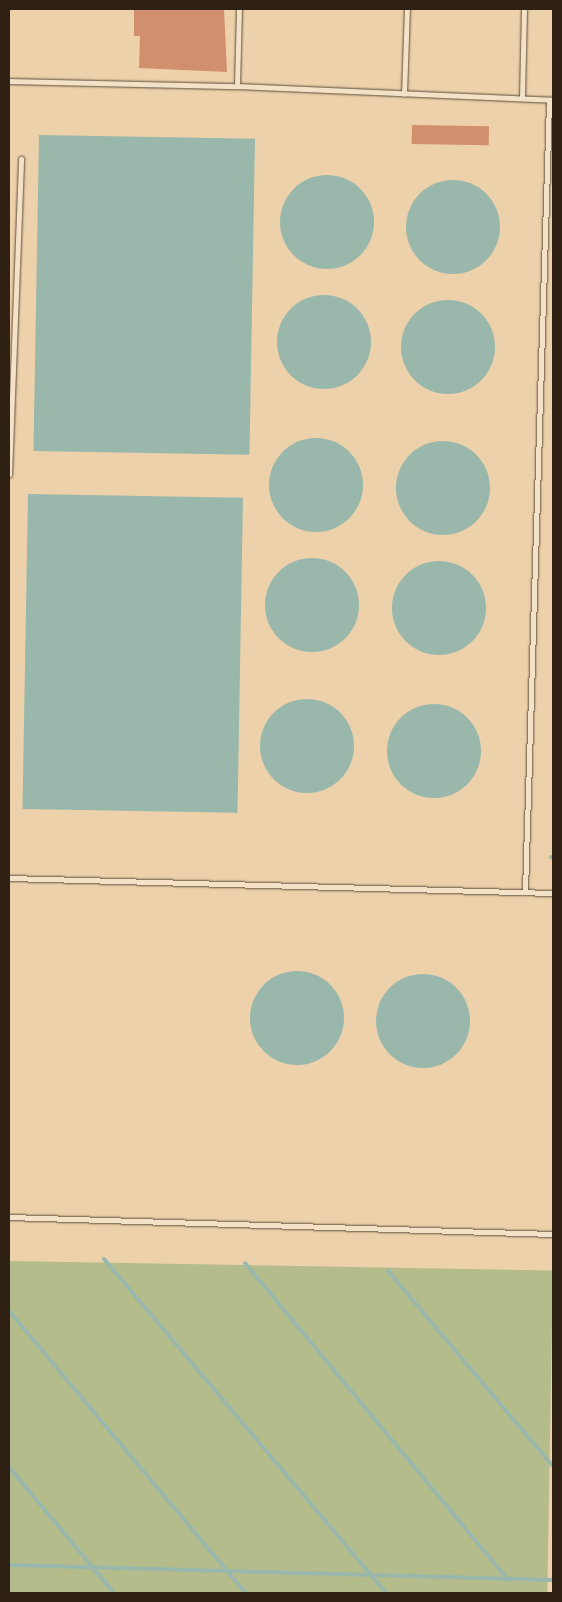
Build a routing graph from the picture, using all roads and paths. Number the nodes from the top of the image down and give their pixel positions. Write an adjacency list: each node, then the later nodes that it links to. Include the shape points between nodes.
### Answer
1 (239, 9): 5 (lane)
2 (407, 9): 6 (lane)
3 (524, 9): 7 (lane)
4 (9, 80): 5 (lane)
5 (238, 86): 6 (lane)
6 (404, 94): 7 (lane)
7 (522, 98): 8 (lane)
8 (551, 100): 12 (lane)
9 (20, 159): 10 (lane)
10 (9, 475)
11 (9, 878): 12 (lane)
12 (525, 892): 13 (lane)
13 (553, 893)
14 (9, 1217): 15 (lane)
15 (553, 1234)

